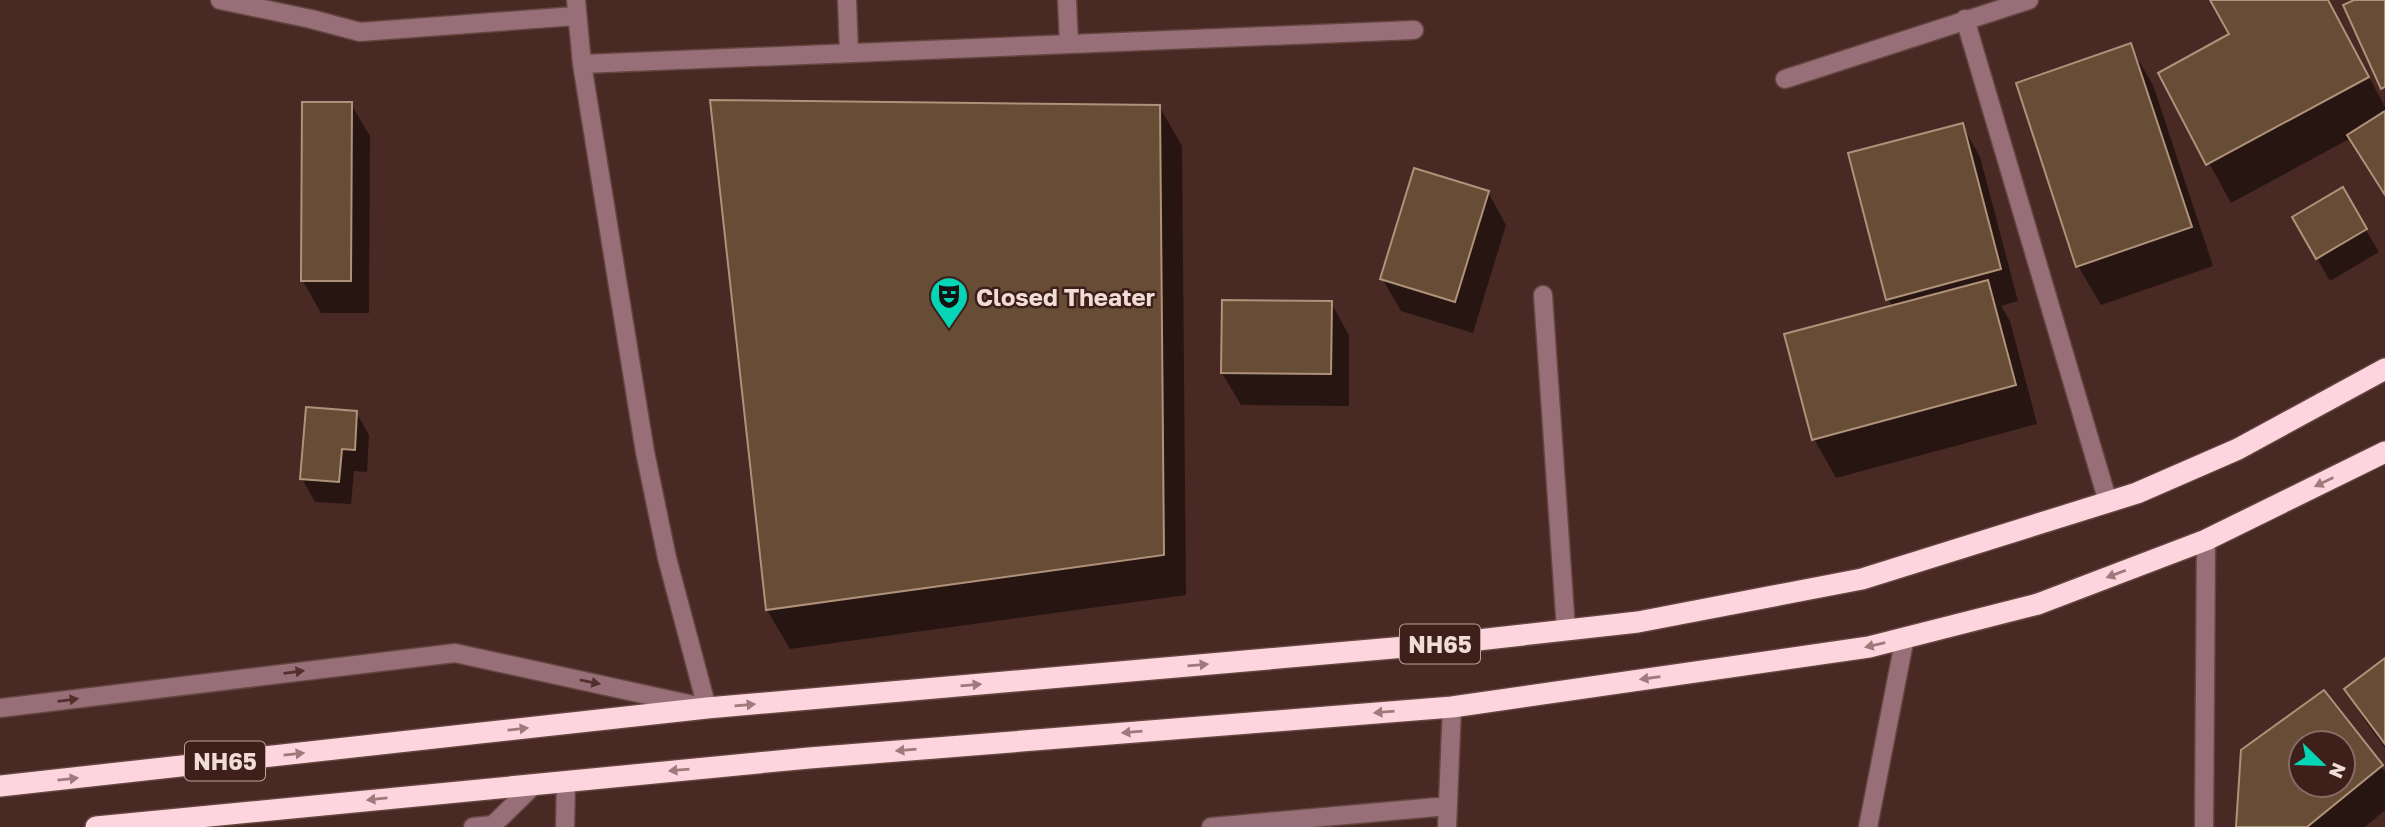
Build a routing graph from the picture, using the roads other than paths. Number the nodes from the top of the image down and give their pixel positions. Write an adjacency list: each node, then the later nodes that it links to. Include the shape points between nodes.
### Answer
1 (220, 0): 5 (street, via 360,32)
2 (846, 0): 9 (street)
3 (1067, 0): 8 (street)
4 (2029, 0): 6 (street)
5 (576, 8): 10 (street)
6 (1965, 19): 11 (street); 15 (street)
7 (1414, 30): 8 (street)
8 (1069, 44): 9 (street)
9 (849, 52): 10 (street)
10 (582, 64): 21 (street, via 645,452 667,558)
11 (1786, 79)
12 (1543, 295): 17 (street)
13 (2385, 369): 15 (highway, NH65, via 2238,449)
14 (2385, 452): 16 (highway, NH65, one-way to 16)
15 (2108, 502): 17 (highway, NH65, via 1862,579 1638,622)
16 (2206, 541): 18 (highway, NH65, one-way to 18, via 2038,604); 32 (street)
17 (1566, 630): 21 (highway, NH65, one-way to 17)
18 (1905, 637): 19 (highway, NH65, one-way to 19, via 1868,647); 31 (street)
19 (1452, 707): 22 (highway, NH65, one-way to 22); 25 (street)
20 (0, 708): 21 (street, one-way to 21, via 455,653)
21 (707, 708): 24 (highway, NH65, one-way to 21)
22 (566, 780): 23 (highway, NH65); 28 (street)
23 (536, 783): 26 (highway, NH65, one-way to 26); 27 (street, via 493,825)
24 (0, 786)
25 (1448, 806): 29 (street); 30 (street)
26 (96, 827)
27 (472, 827)
28 (565, 827)
29 (1211, 827)
30 (1447, 827)
31 (1868, 827)
32 (2204, 827)

